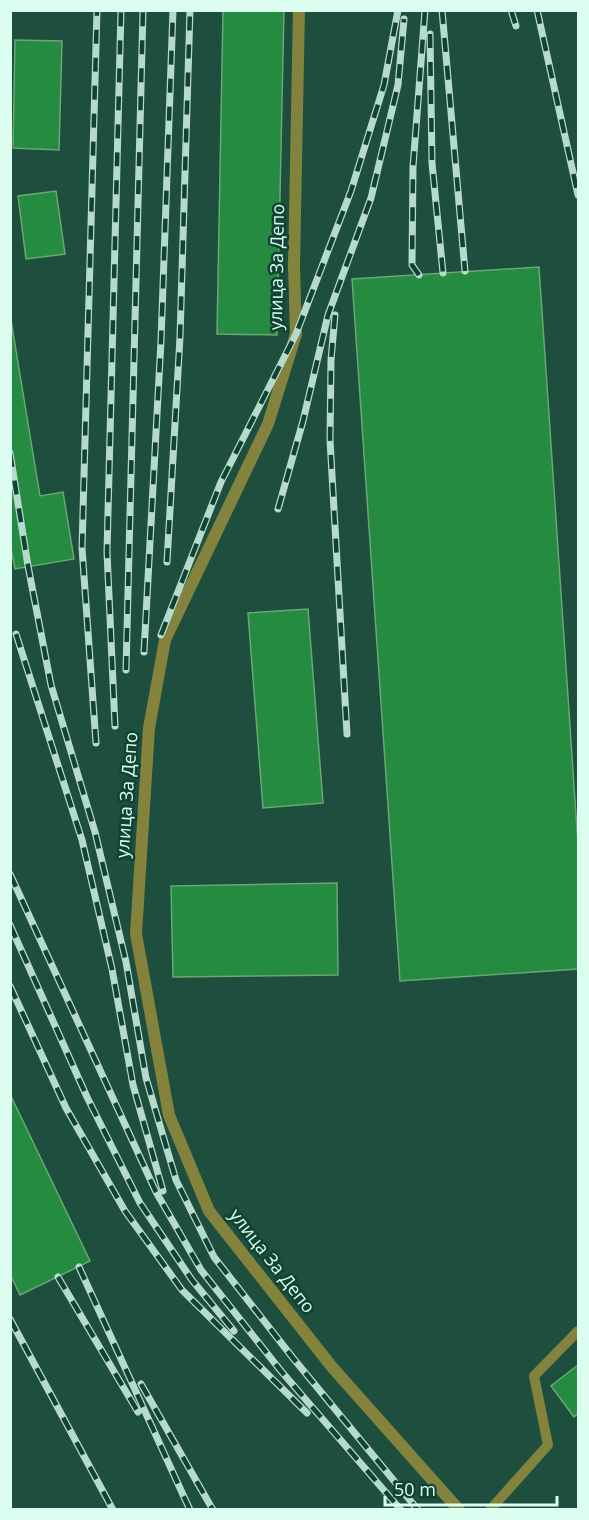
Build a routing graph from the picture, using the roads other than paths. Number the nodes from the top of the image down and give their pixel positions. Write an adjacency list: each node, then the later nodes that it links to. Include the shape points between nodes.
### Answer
1 (299, 10): 3 (street, улица За Депо, via 296,334 268,424 165,640 149,728 136,934 169,1115 209,1211 332,1366)
2 (579, 1331): 4 (lane, via 534,1376 548,1445)
3 (459, 1509)
4 (489, 1509)

